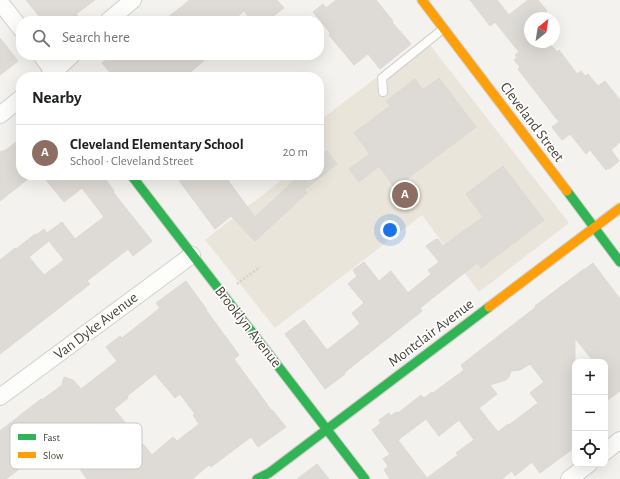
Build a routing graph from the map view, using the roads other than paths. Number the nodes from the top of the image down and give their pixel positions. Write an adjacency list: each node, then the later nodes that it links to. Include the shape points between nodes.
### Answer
1 (133, 0): 4 (street)
2 (422, 0): 6 (street, Cleveland Street)
3 (0, 2): 5 (street)
4 (114, 16)
5 (16, 23)
6 (443, 28): 11 (lane, via 382,78); 16 (street, Cleveland Street)
7 (44, 60): 9 (street)
8 (67, 60): 10 (street)
9 (51, 72)
10 (56, 72)
11 (383, 92)
12 (16, 102): 13 (street)
13 (0, 115)
14 (135, 180): 17 (street, Brooklyn Avenue)
15 (620, 208): 16 (street, Montclair Avenue)
16 (594, 227): 18 (street, Cleveland Street); 20 (street, Montclair Avenue)
17 (192, 255): 19 (street, Van Dyke Avenue); 20 (street, Brooklyn Avenue)
18 (620, 262)
19 (0, 398)
20 (328, 429): 24 (street, Montclair Avenue, via 269,473); 25 (street, Brooklyn Avenue)
21 (620, 440): 22 (street)
22 (608, 450)
23 (585, 467): 26 (street)
24 (257, 479)
25 (365, 479)
26 (569, 479)

